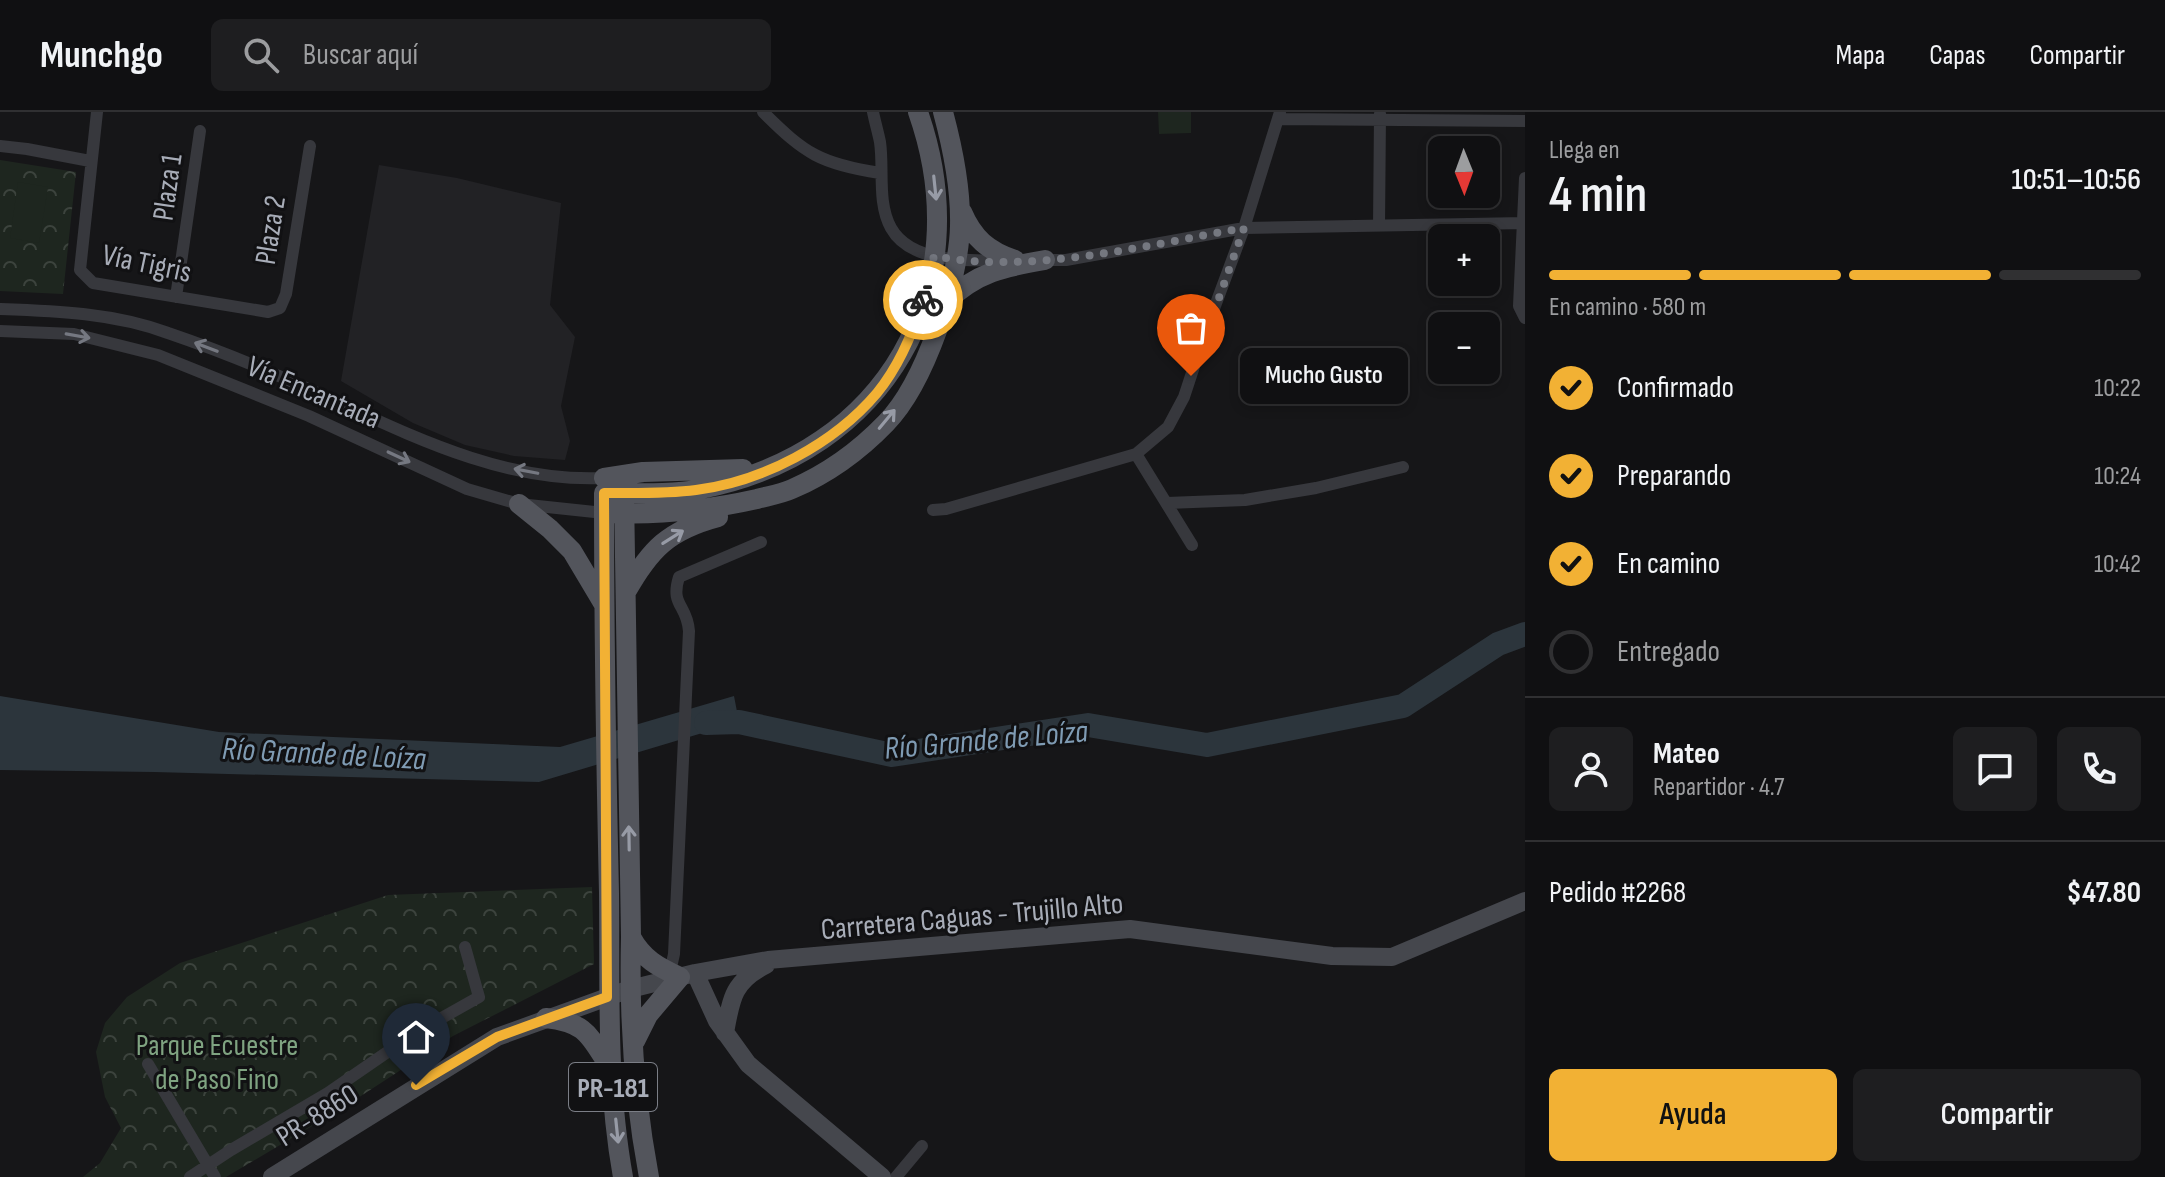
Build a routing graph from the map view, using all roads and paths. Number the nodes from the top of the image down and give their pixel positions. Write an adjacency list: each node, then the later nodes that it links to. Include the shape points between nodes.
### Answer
1 (97, 112): 12 (street, Vía Tigris)
2 (763, 112): 13 (street, via 797,146 839,167)
3 (873, 112): 13 (street)
4 (918, 112): 19 (main road, one-way to 19, via 935,187)
5 (943, 112): 15 (main road)
6 (1279, 116): 7 (street); 18 (street)
7 (1380, 116): 8 (street); 17 (street)
8 (1525, 121)
9 (200, 131): 23 (street, Plaza 1)
10 (0, 146): 12 (street)
11 (310, 146): 26 (street, Plaza 2, via 286,294 280,308)
12 (90, 161): 23 (street, Vía Tigris, via 80,270 93,283)
13 (880, 173): 19 (street, via 891,228 901,240)
14 (1525, 178): 16 (street)
15 (959, 206): 20 (main road, via 976,238 993,253); 22 (main road)
16 (1524, 224): 17 (street); 27 (street, via 1519,306)
17 (1379, 226): 18 (street)
18 (1244, 228): 21 (street); 29 (street, via 1184,397 1168,427)
19 (934, 256): 22 (street); 32 (main road, via 912,334 878,391 826,438 776,466 643,472)
20 (1015, 260): 21 (street); 22 (street)
21 (1045, 260): 24 (main road, via 984,274)
22 (957, 261): 24 (main road)
23 (176, 297): 26 (street, Vía Tigris)
24 (946, 302): 31 (main road, one-way to 24, via 829,470 888,421 928,352)
25 (0, 309): 32 (street, Vía Encantada, one-way to 25, via 469,457 165,331 77,312)
26 (268, 312)
27 (1525, 318)
28 (0, 331): 34 (street, Vía Encantada, one-way to 34, via 74,334 158,355 309,416 467,489)
29 (1136, 454): 33 (street); 35 (street)
30 (1403, 467): 33 (street, via 1245,500)
31 (790, 491): 32 (main road, via 700,510); 38 (main road, one-way to 31, via 642,563 674,534)
32 (612, 498): 34 (street, Vía Encantada, via 563,511); 38 (main road, PR-181)
33 (1167, 503): 37 (street)
34 (519, 504): 38 (main road, via 572,551)
35 (933, 510)
36 (761, 542): 43 (street, via 679,577 675,592 688,616 674,954)
37 (1192, 545)
38 (614, 608): 40 (main road, PR-181, one-way to 38); 45 (main road, PR-181)
39 (1525, 901): 42 (street, Carretera Caguas - Trujillo Alto, via 1392,957 1332,956 1130,929)
40 (631, 937): 43 (main road, via 655,965); 44 (main road, PR-181)
41 (465, 947): 52 (street, via 479,997 231,1150)
42 (777, 959): 43 (street, Carretera Caguas - Trujillo Alto); 47 (street, via 739,984)
43 (682, 974): 44 (street, Carretera Caguas - Trujillo Alto); 47 (street); 48 (main road, via 648,1015)
44 (630, 989): 45 (street, Carretera Caguas - Trujillo Alto); 48 (main road, PR-181)
45 (607, 997): 46 (street, PR-8860 / PR-8860); 50 (main road, PR-181)
46 (546, 1018): 50 (main road, via 578,1024); 54 (street, PR-8860 / PR-8860, via 485,1043)
47 (725, 1033): 57 (street, via 748,1064)
48 (633, 1044): 56 (main road, PR-181)
49 (148, 1064): 52 (street)
50 (612, 1071): 55 (main road, PR-181, one-way to 55)
51 (922, 1146): 58 (street)
52 (212, 1171): 53 (street)
53 (190, 1177)
54 (272, 1177)
55 (623, 1177)
56 (649, 1177)
57 (882, 1177)
58 (896, 1177)

